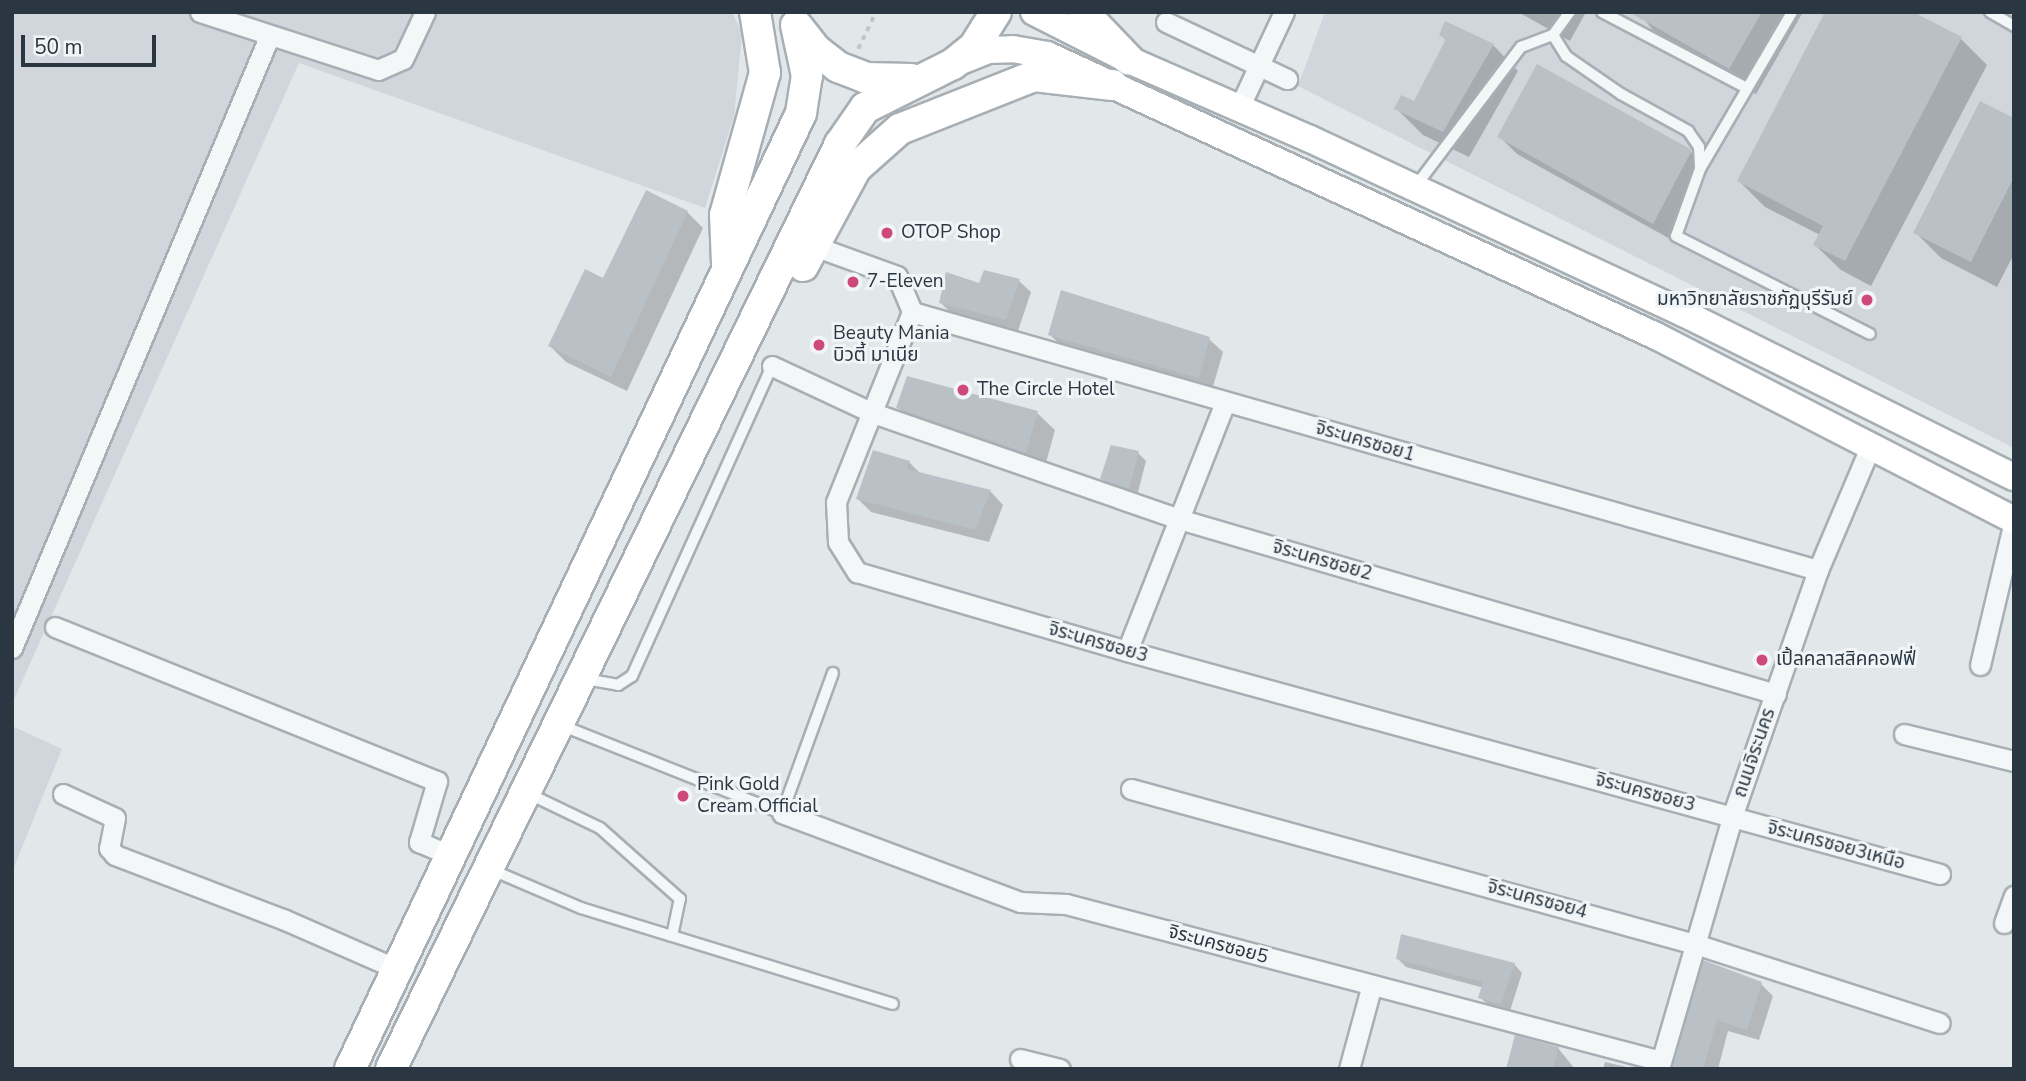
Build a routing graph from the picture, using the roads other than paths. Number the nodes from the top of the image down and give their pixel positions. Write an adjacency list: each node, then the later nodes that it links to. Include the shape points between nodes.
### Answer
1 (200, 12): 16 (street)
2 (425, 12): 16 (street, via 403,59 378,70)
3 (755, 12): 28 (main road, via 765,73 725,215)
4 (996, 12): 18 (main road, via 974,47)
5 (1034, 12): 17 (main road)
6 (1083, 12): 17 (main road)
7 (1284, 12): 19 (street)
8 (1570, 12): 15 (lane)
9 (1602, 12): 23 (lane)
10 (1792, 12): 23 (lane)
11 (1990, 12): 14 (lane)
12 (794, 19): 20 (main road, via 815,49 838,67 866,78 896,81); 28 (main road, via 807,76 801,113)
13 (1166, 22): 19 (street)
14 (2014, 26)
15 (1553, 35): 25 (lane, via 1579,66 1688,131 1699,147); 26 (lane, via 1521,47)
16 (269, 37): 41 (street)
17 (1129, 60): 24 (main road)
18 (953, 64): 20 (main road); 22 (main road, via 989,50 1013,48 1047,55)
19 (1259, 67): 21 (street); 24 (street)
20 (925, 77): 30 (main road, via 865,108 841,144)
21 (1287, 79)
22 (1112, 85): 27 (main road, via 1034,76 1019,79 900,130 856,168); 35 (main road, via 1656,336)
23 (1747, 88): 25 (lane)
24 (1239, 108): 26 (main road)
25 (1700, 169): 31 (lane, via 1676,236)
26 (1414, 188): 36 (main road, via 1683,313)
27 (814, 246): 29 (street, via 897,276); 30 (main road, via 796,280)
28 (728, 268): 55 (main road)
29 (912, 312): 33 (street, จิระนครซอย1); 34 (street, จิระนครซอย3)
30 (751, 332): 45 (main road)
31 (1870, 334)
32 (772, 366): 34 (street, จิระนครซอย2); 45 (lane, via 632,677 618,685)
33 (1225, 401): 37 (street); 39 (street, จิระนครซอย1)
34 (873, 413): 37 (street, จิระนครซอย2); 42 (street, จิระนครซอย3, via 836,502 838,542 857,572)
35 (1871, 445): 38 (main road); 39 (street, ถนนจิระนคร)
36 (2014, 477)
37 (1179, 519): 42 (street); 46 (street, จิระนครซอย2)
38 (2014, 520): 43 (street)
39 (1818, 570): 46 (street, ถนนจิระนคร)
40 (55, 627): 55 (street, via 437,781 419,842)
41 (12, 648)
42 (1127, 652): 54 (street, จิระนครซอย3)
43 (1980, 665)
44 (833, 673): 53 (lane)
45 (580, 679): 47 (main road)
46 (1776, 694): 54 (street, ถนนจิระนคร)
47 (558, 724): 51 (main road); 53 (lane)
48 (1904, 734): 49 (street)
49 (2014, 761)
50 (1131, 789): 61 (street, จิระนครซอย4)
51 (526, 792): 56 (main road); 60 (lane, via 600,828 680,899)
52 (63, 794): 62 (street, via 115,818 109,848 115,855 283,919)
53 (782, 813): 63 (street, จิระนครซอย5, via 1020,902 1066,904)
54 (1732, 817): 57 (street, จิระนครซอย3เหนือ); 61 (street, ถนนจิระนคร)
55 (450, 855): 62 (main road)
56 (490, 869): 60 (lane, via 581,908); 69 (main road)
57 (1940, 874)
58 (2014, 896): 59 (street)
59 (2004, 923)
60 (672, 936): 64 (lane)
61 (1695, 944): 65 (street, จิระนครซอย4); 67 (street, ถนนจิระนคร)
62 (397, 969): 68 (main road)
63 (1371, 988): 67 (street, จิระนครซอย5); 71 (street)
64 (893, 1004)
65 (1940, 1023)
66 (1020, 1059): 70 (street)
67 (1660, 1065)
68 (350, 1069)
69 (391, 1069)
70 (1060, 1069)
71 (1349, 1069)

